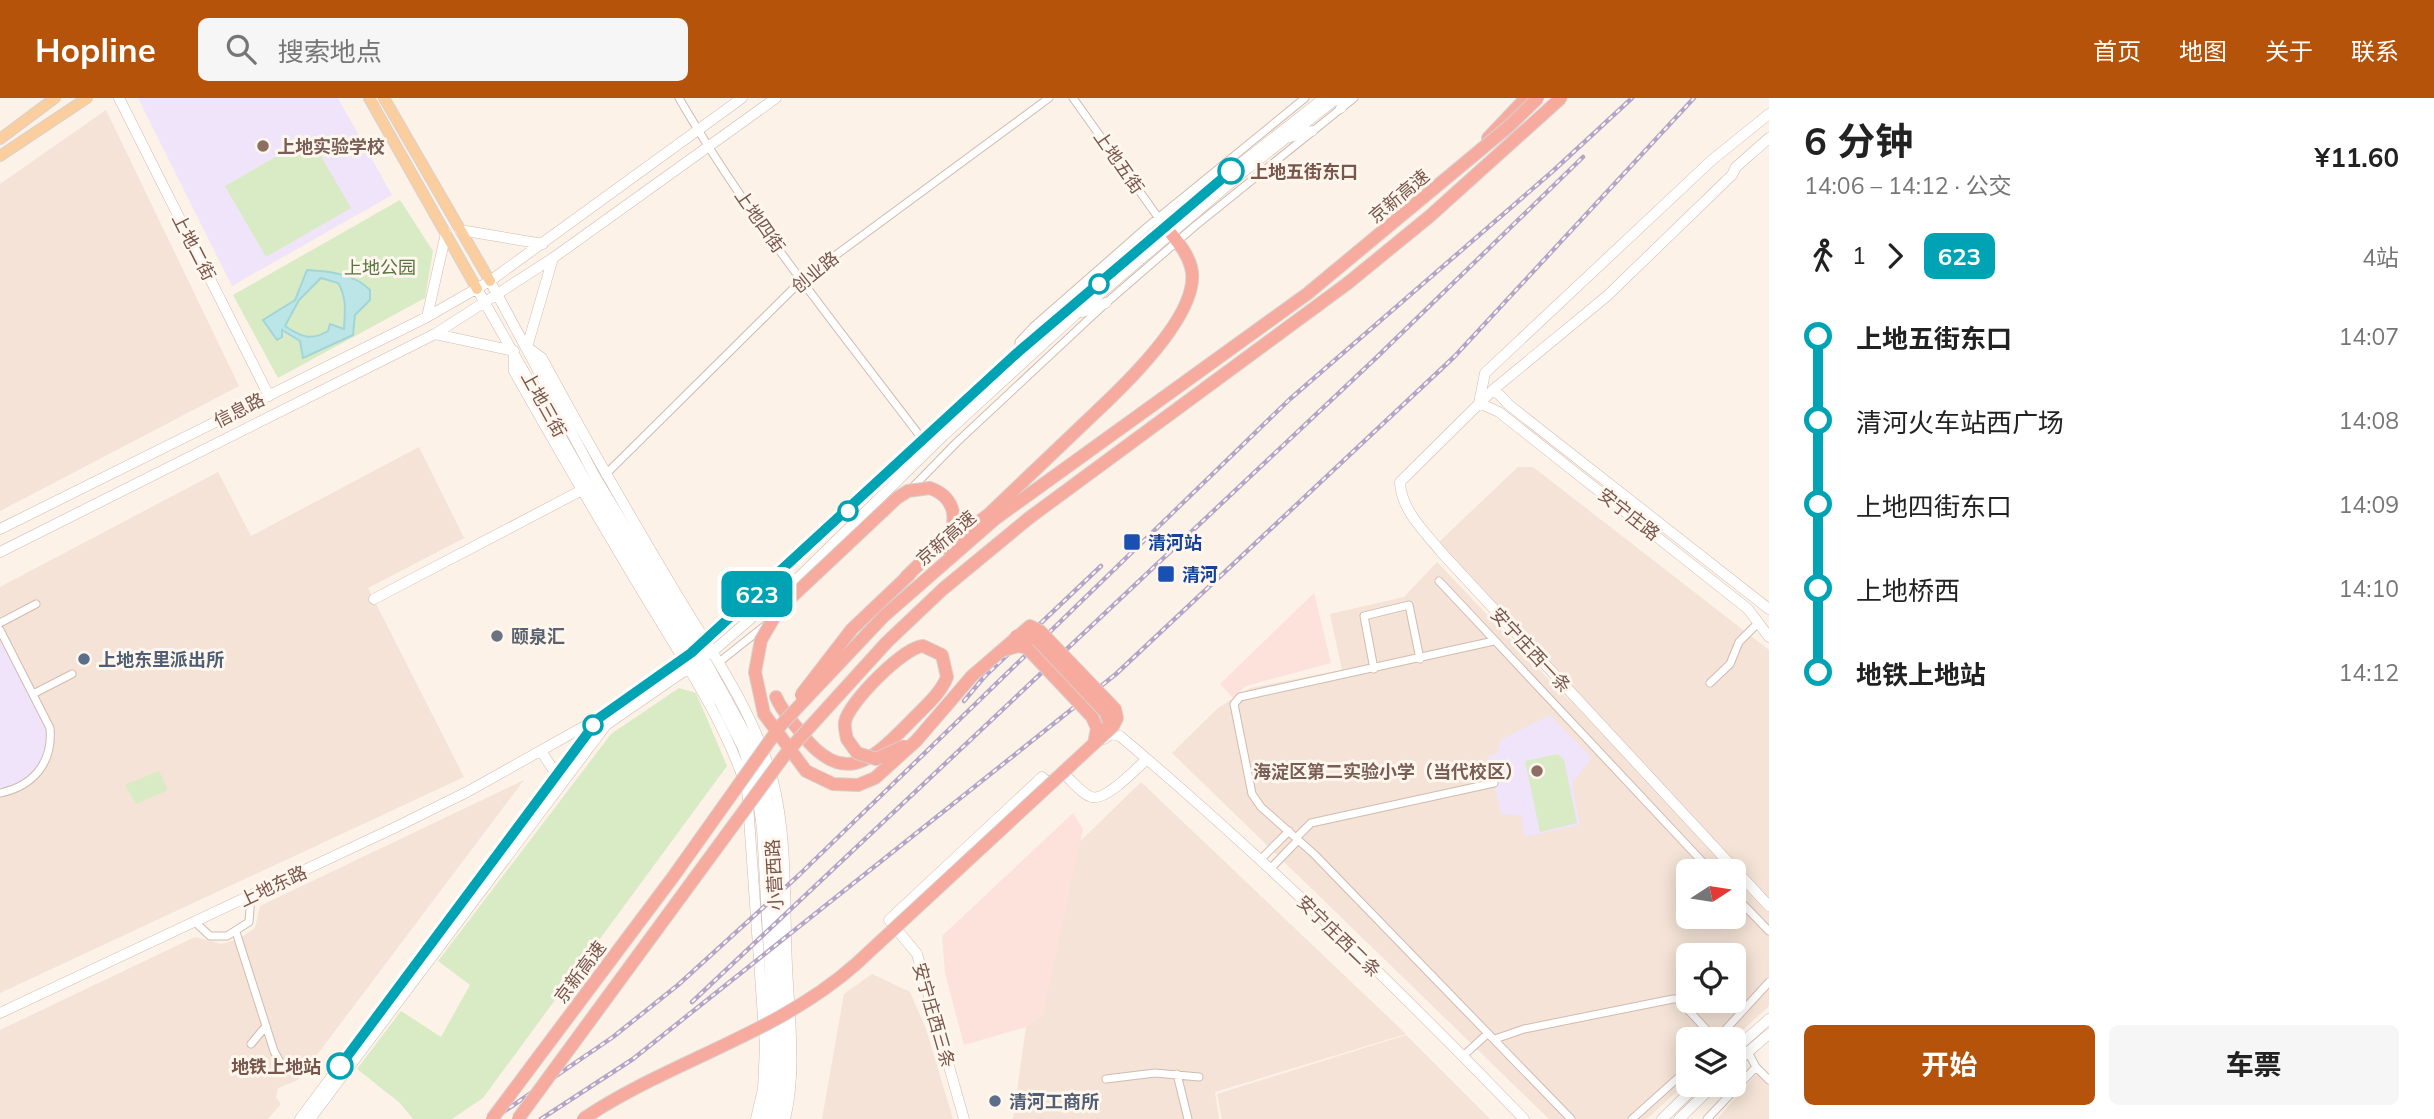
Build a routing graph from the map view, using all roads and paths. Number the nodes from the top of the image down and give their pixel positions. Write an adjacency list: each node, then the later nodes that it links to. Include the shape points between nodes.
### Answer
1 (55, 98): 23 (main road)
2 (87, 98): 25 (main road)
3 (119, 98): 44 (street, 上地二街)
4 (369, 98): 29 (main road)
5 (384, 98): 27 (main road)
6 (679, 98): 19 (street, 上地四街)
7 (742, 98): 19 (street)
8 (776, 98): 24 (street)
9 (1049, 98): 33 (street, 创业路)
10 (1073, 98): 28 (street, 上地五街)
11 (1305, 98): 28 (street)
12 (1324, 98): 28 (street)
13 (1354, 98): 17 (street)
14 (1526, 98): 26 (highway, bridge)
15 (1538, 98): 26 (highway, 京新高速, bridge)
16 (1561, 98): 116 (highway, 京新高速, bridge, via 1348,283 1020,525 887,642 787,752)
17 (1341, 101): 20 (street); 21 (street)
18 (1769, 114): 45 (street, via 1712,160 1485,373)
19 (698, 131): 24 (street, 上地四街); 30 (street)
20 (1312, 131): 21 (street); 28 (street)
21 (1286, 138): 28 (street)
22 (1769, 138): 43 (street, 安宁庄西一条, via 1608,296)
23 (0, 139)
24 (708, 148): 31 (street); 33 (street, 上地四街)
25 (0, 156)
26 (1464, 165): 72 (highway, 京新高速, bridge, via 1307,294 995,519 884,616)
27 (460, 230): 30 (street); 32 (main road)
28 (1168, 230): 37 (street); 38 (street); 46 (street, via 1019,351); 50 (highway, bridge, via 1191,267 1185,309 1167,333 1097,411 989,514)
29 (446, 233): 34 (main road); 39 (street)
30 (543, 244): 32 (street, 信息路)
31 (553, 258): 35 (street); 41 (street)
32 (490, 281): 34 (street, 信息路); 35 (street, 上地三街)
33 (802, 281): 46 (street, 上地四街); 47 (street, 创业路)
34 (477, 289): 36 (street, 上地三街); 39 (street, 信息路)
35 (499, 296): 36 (street, 信息路); 41 (street, 上地三街)
36 (486, 303): 40 (street, 信息路); 42 (street, 上地三街)
37 (1106, 303): 38 (street); 64 (street, via 803,592)
38 (1075, 315): 63 (street, via 798,578)
39 (426, 317): 44 (street, 信息路)
40 (435, 334): 42 (street); 49 (street, 信息路)
41 (527, 347): 47 (street, 上地三街)
42 (514, 351): 47 (street, 上地三街, via 514,371)
43 (1494, 389): 45 (street, 安宁庄西一条); 54 (street, 安宁庄路)
44 (269, 396): 48 (street, 信息路)
45 (1479, 403): 56 (street, 安宁庄路, via 1499,412 1577,473 1748,609); 86 (street, 安宁庄西一条, via 1400,482 1406,508 1442,553)
46 (923, 440): 60 (street)
47 (593, 483): 52 (street, 创业路); 60 (street, 上地三街); 60 (street, 上地三街)
48 (0, 529)
49 (0, 552)
50 (905, 578): 70 (highway, bridge, via 953,527 950,502 930,488 908,491 897,498 779,609 761,640 755,672 764,714 779,737 806,771 833,784 858,785 875,778 891,767); 72 (highway, bridge, via 844,638)
51 (1439, 581): 59 (street)
52 (374, 599)
53 (36, 604): 55 (street)
54 (1769, 611): 56 (street)
55 (0, 623)
56 (1758, 623): 58 (street, 安宁庄路); 67 (street, via 1739,642 1730,664)
57 (0, 630): 68 (street)
58 (1769, 637)
59 (1494, 641): 62 (street); 82 (street)
60 (694, 650): 63 (street, 小营西路); 63 (street); 71 (street)
61 (999, 651): 70 (highway, bridge); 73 (highway, bridge, via 1027,648 1093,717 1097,728); 73 (highway, bridge, via 1030,626 1040,631 1115,709 1117,718)
62 (1420, 659): 65 (street); 65 (street, via 1409,605 1364,616)
63 (701, 661): 64 (street, 小营西路); 71 (street); 118 (street, 小营西路, via 747,789 765,1046); 119 (street, 小营西路, via 743,748 756,787 762,828 774,1045); 120 (street, 小营西路, via 751,744 772,828 782,1047)
64 (718, 663): 121 (street, 小营西路, via 760,740 780,827 790,1047)
65 (1374, 669): 80 (street, via 1257,692 1236,701 1252,794)
66 (72, 674): 68 (street)
67 (1710, 682)
68 (33, 694): 79 (street, via 50,727 52,745 36,778)
69 (776, 697): 70 (highway, bridge, via 824,758 852,765 880,752 940,691 947,677 942,655 923,646 903,654 853,705 845,722 847,739 857,753 876,759 913,740)
70 (933, 720)
71 (602, 722): 74 (street, 上地东路); 76 (street); 114 (street)
72 (781, 725): 115 (highway, 京新高速, bridge)
73 (1093, 744): 117 (highway, bridge, via 817,996 755,1031 645,1082)
74 (541, 751): 76 (street); 85 (street, 上地东路, via 467,792)
75 (1147, 759): 77 (street, via 1110,792 1096,798); 77 (street, 安宁庄西二条, via 1111,734); 83 (street, 安宁庄西二条)
76 (556, 774): 113 (street)
77 (1066, 776): 122 (street, 安宁庄西三条, via 1047,782 1042,777 889,920 917,954)
78 (1494, 783): 81 (street, via 1311,823)
79 (0, 793)
80 (1289, 831): 81 (street); 83 (street)
81 (1297, 839): 84 (street); 98 (street)
82 (1700, 859)
83 (1260, 860): 84 (street, 安宁庄西二条)
84 (1270, 869): 103 (street, 安宁庄西二条)
85 (251, 896): 88 (street, 上地东路); 90 (street, via 249,922)
86 (1769, 906)
87 (1746, 907): 89 (street)
88 (195, 922): 90 (street, via 210,936); 92 (street, 上地东路)
89 (1769, 931)
90 (236, 932): 94 (street)
91 (1769, 982): 96 (street)
92 (0, 1013)
93 (1769, 1019): 100 (street)
94 (266, 1026): 101 (street); 105 (street)
95 (1705, 1027): 99 (street, via 1673,999)
96 (1727, 1027)
97 (1769, 1034): 102 (street)
98 (1486, 1035): 99 (street); 103 (street)
99 (1495, 1039): 125 (street)
100 (1746, 1039)
101 (251, 1044)
102 (1748, 1052): 104 (street)
103 (1463, 1055): 124 (street, 安宁庄西二条)
104 (1756, 1067): 110 (street); 129 (street)
105 (285, 1071)
106 (1177, 1074): 107 (street); 108 (street); 123 (street)
107 (1199, 1077)
108 (1106, 1079)
109 (1676, 1080): 126 (street)
110 (1769, 1080)
111 (1685, 1097): 127 (street)
112 (1702, 1097): 128 (street)
113 (300, 1119)
114 (310, 1119)
115 (492, 1119)
116 (518, 1119)
117 (583, 1119)
118 (756, 1119)
119 (766, 1119)
120 (776, 1119)
121 (785, 1119)
122 (964, 1119)
123 (1188, 1119)
124 (1524, 1119)
125 (1571, 1119)
126 (1632, 1119)
127 (1662, 1119)
128 (1679, 1119)
129 (1707, 1119)

